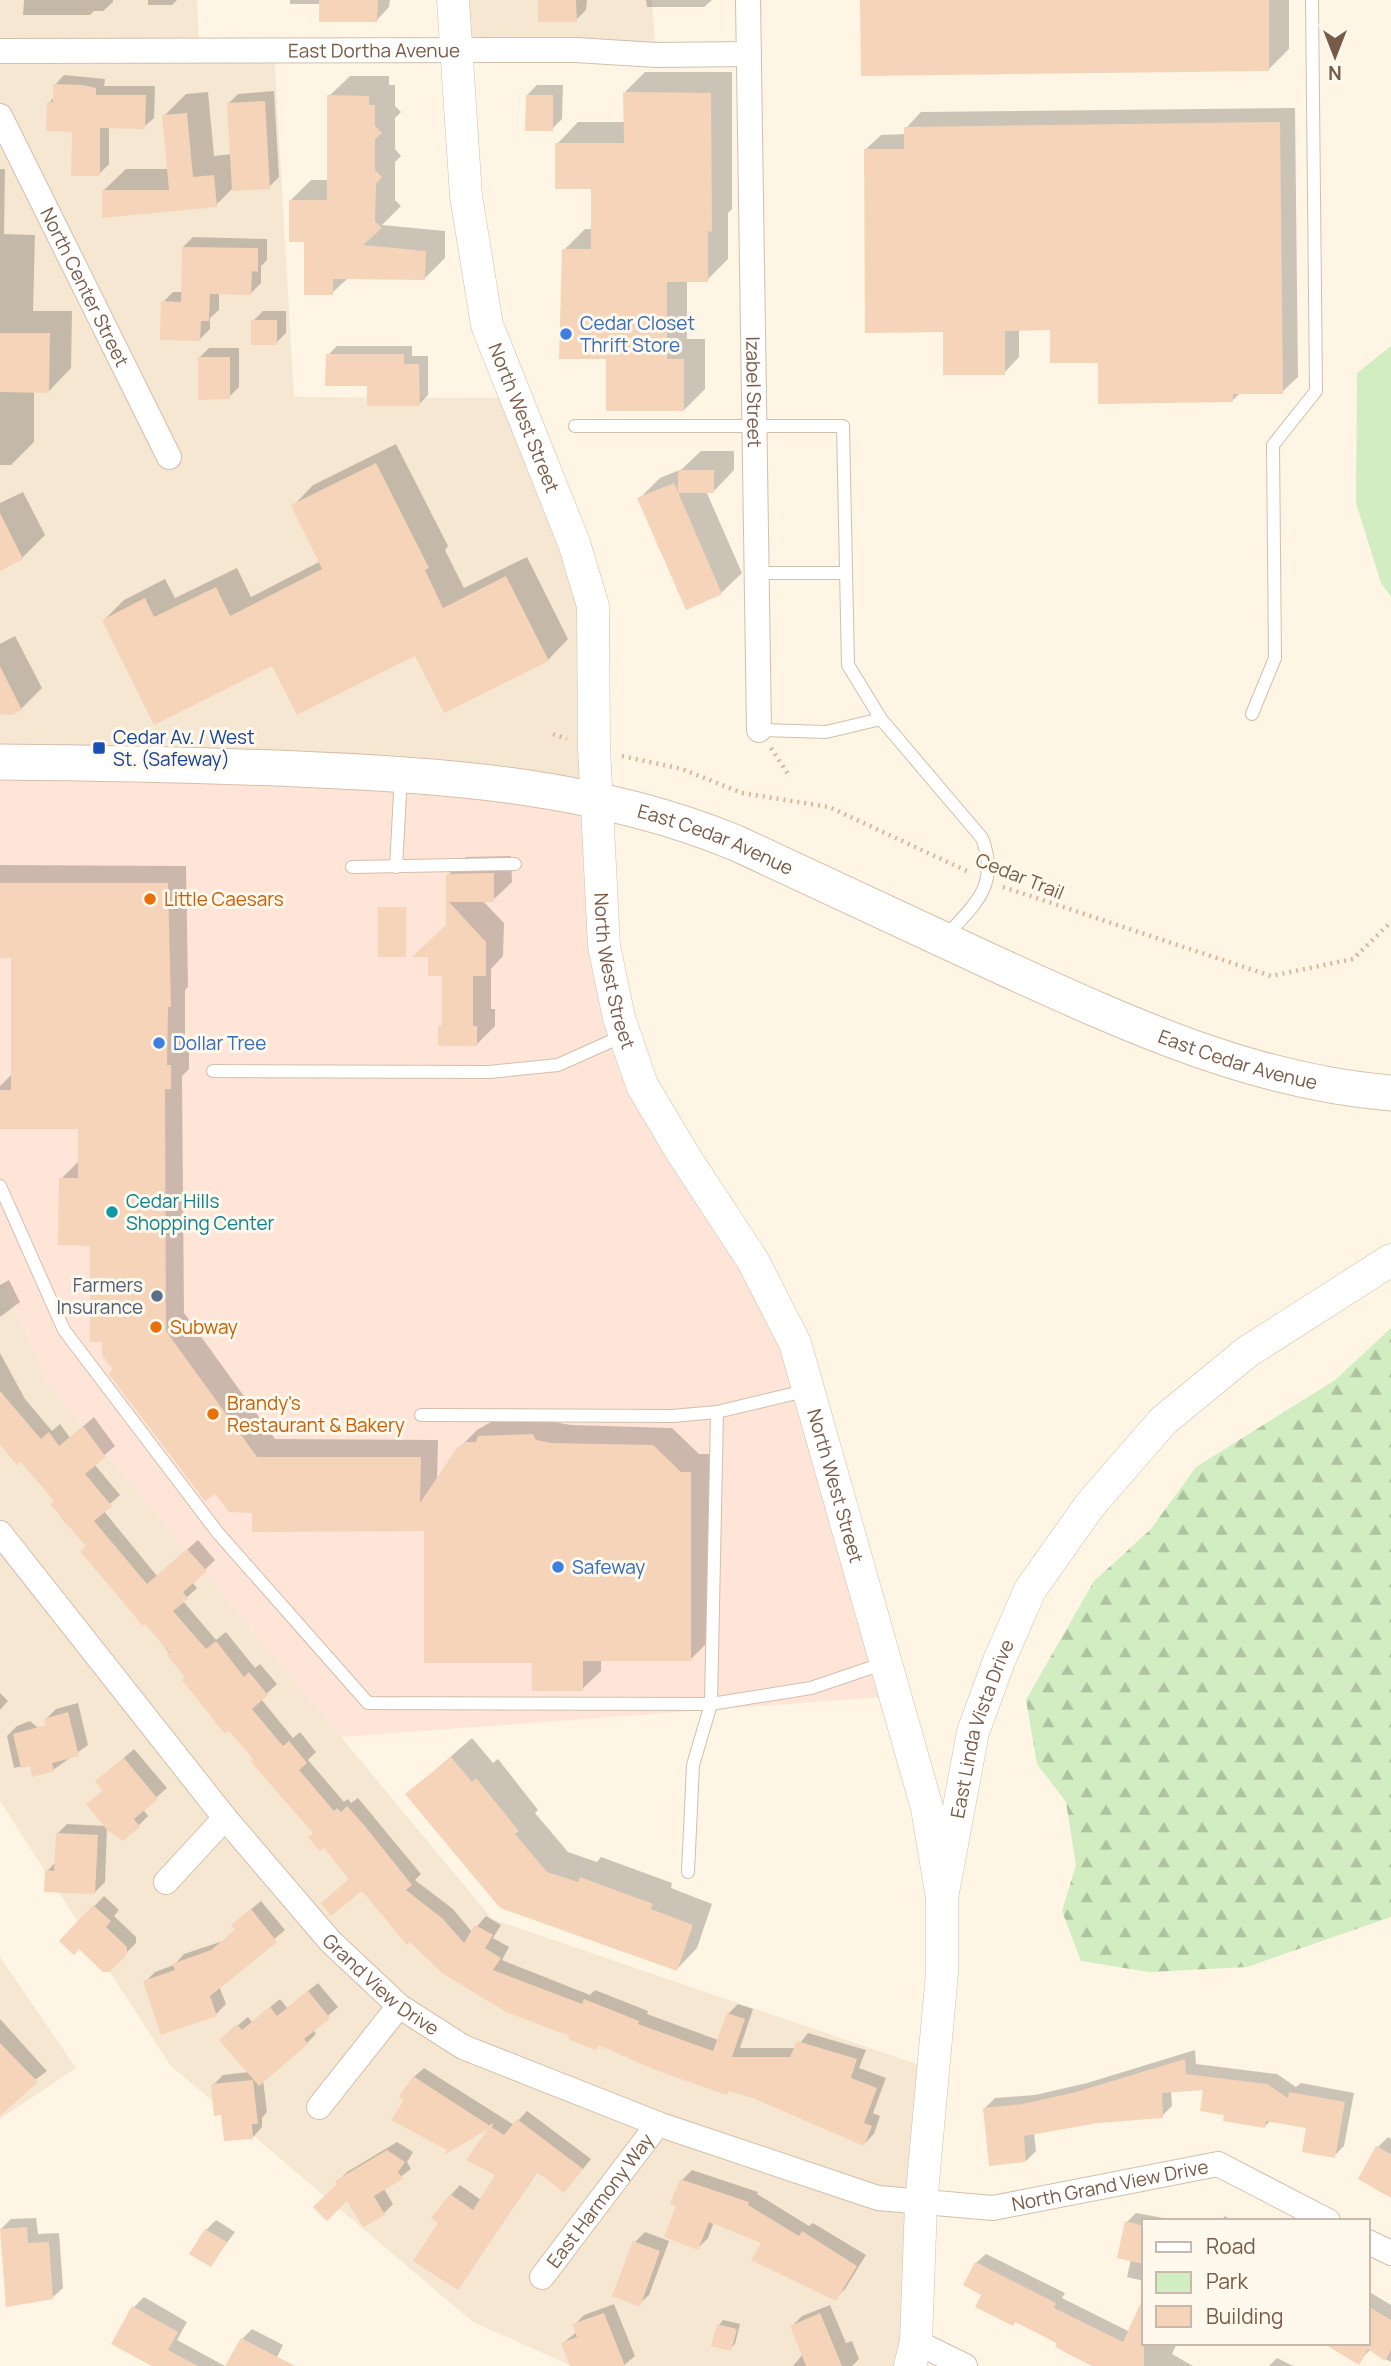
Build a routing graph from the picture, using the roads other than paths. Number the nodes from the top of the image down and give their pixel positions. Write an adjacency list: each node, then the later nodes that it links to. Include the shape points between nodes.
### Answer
1 (453, 0): 5 (street, North West Street)
2 (748, 0): 6 (street, Izabel Street)
3 (1312, 0): 13 (lane, via 1316,391 1273,445 1275,658)
4 (0, 51): 5 (street, East Dortha Avenue)
5 (456, 52): 6 (street, East Dortha Avenue); 18 (street, North West Street, via 466,196 487,325 574,543 593,606)
6 (749, 54): 9 (street, Izabel Street)
7 (0, 116): 10 (street, North Center Street)
8 (575, 426): 9 (lane)
9 (755, 426): 11 (street, Izabel Street); 12 (lane, via 844,426)
10 (169, 457)
11 (757, 573): 12 (lane); 15 (street, Izabel Street)
12 (846, 573): 14 (lane, via 848,665)
13 (1252, 714)
14 (881, 719): 15 (lane, via 826,732); 22 (lane, via 982,838 990,868 987,881 978,901)
15 (759, 730)
16 (0, 762): 17 (main road, East Cedar Avenue)
17 (401, 774): 18 (main road, East Cedar Avenue); 21 (lane)
18 (598, 800): 22 (main road, East Cedar Avenue, via 689,823); 23 (street, North West Street, via 604,946)
19 (515, 864): 21 (lane)
20 (352, 867): 21 (lane)
21 (396, 867)
22 (943, 939): 25 (main road, East Cedar Avenue, via 1124,1023 1200,1051 1284,1076)
23 (625, 1034): 24 (lane, via 558,1065 489,1072); 28 (street, North West Street, via 657,1112 776,1302)
24 (214, 1071)
25 (1391, 1093)
26 (0, 1186): 33 (lane, via 64,1330 218,1533 368,1703)
27 (1391, 1260): 37 (street, East Linda Vista Drive, via 1247,1352 1163,1421 1090,1505 1030,1590 973,1732)
28 (810, 1390): 29 (lane); 32 (street, North West Street)
29 (717, 1412): 30 (lane, via 671,1416); 33 (lane)
30 (421, 1415)
31 (0, 1533): 34 (street, Grand View Drive)
32 (887, 1662): 33 (lane, via 811,1688); 37 (street, North West Street, via 927,1808)
33 (711, 1704): 35 (lane, via 693,1766)
34 (225, 1818): 36 (street); 38 (street, Grand View Drive, via 330,1941)
35 (688, 1872)
36 (166, 1882)
37 (942, 1898): 41 (street, East Linda Vista Drive, via 942,1973)
38 (399, 2006): 39 (street); 40 (street, Grand View Drive, via 473,2052)
39 (319, 2107)
40 (658, 2124): 41 (street, Grand View Drive, via 878,2198); 45 (street, East Harmony Way)
41 (921, 2204): 42 (street, North Grand View Drive, via 993,2208 1218,2164); 46 (street, East Linda Vista Drive)
42 (1324, 2219)
43 (1370, 2243): 44 (street)
44 (1391, 2253)
45 (542, 2277)
46 (913, 2354): 47 (street)
47 (965, 2366)

